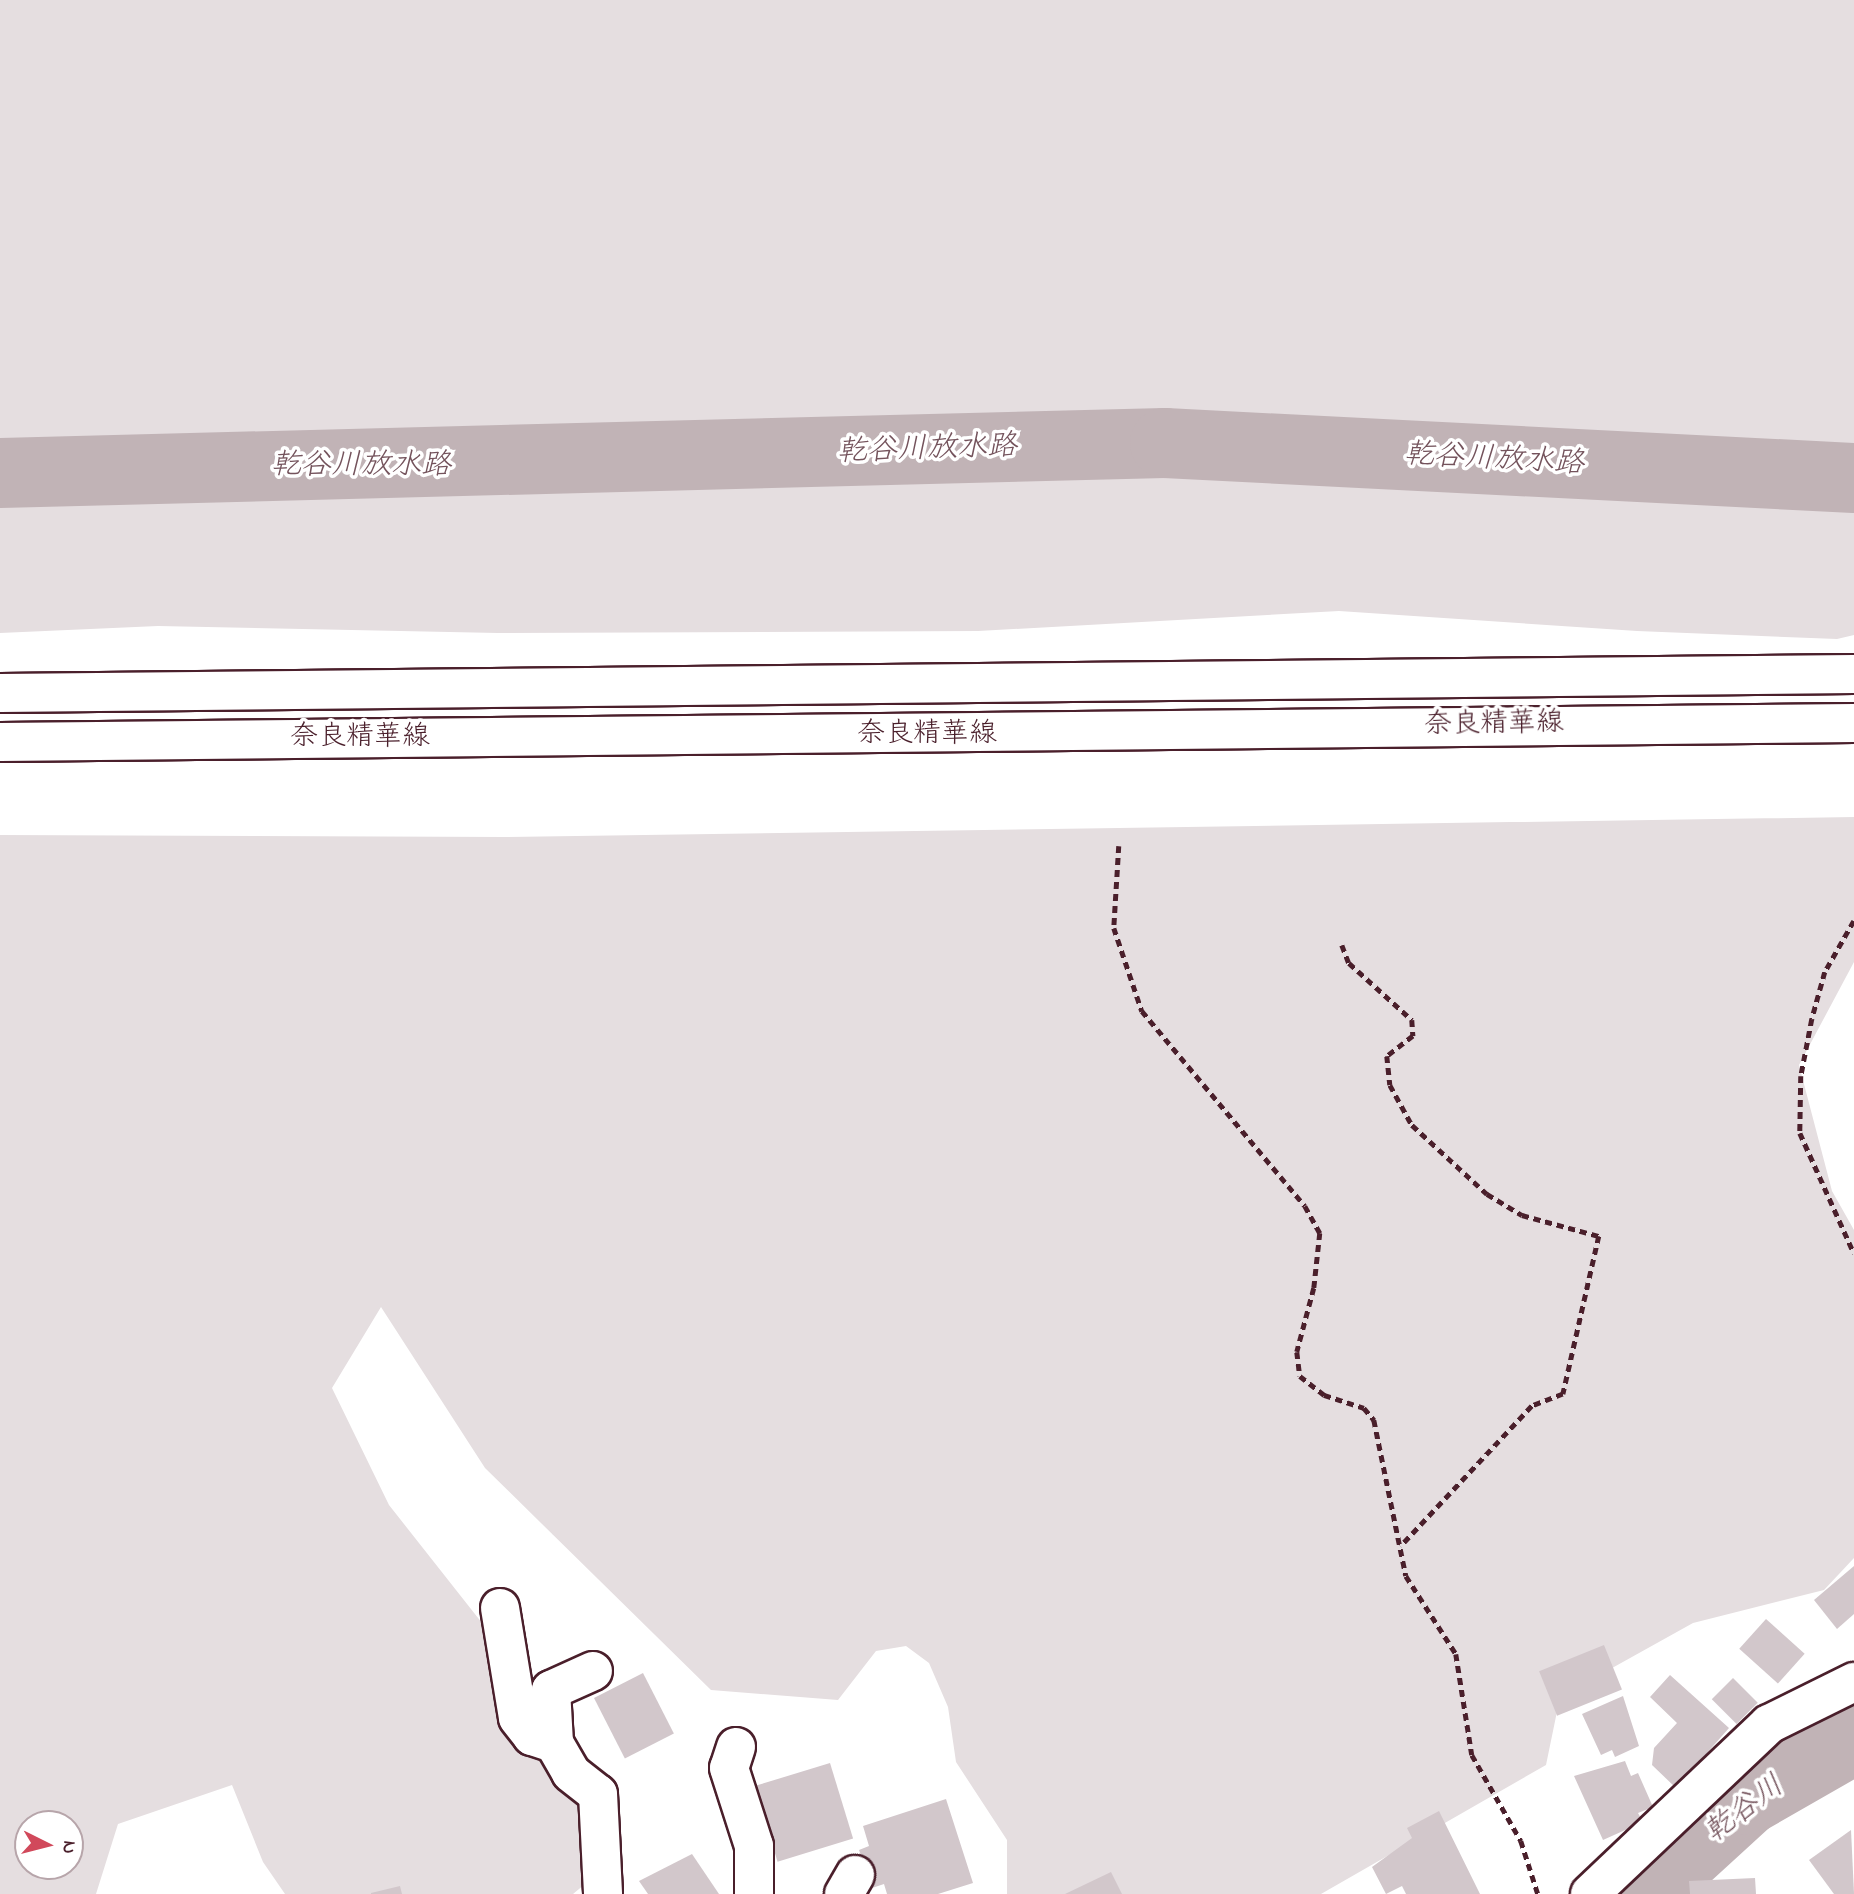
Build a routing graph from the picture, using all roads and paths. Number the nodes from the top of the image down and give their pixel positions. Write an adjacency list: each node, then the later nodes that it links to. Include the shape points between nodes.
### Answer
1 (1854, 674): 2 (main road, 奈良精華線)
2 (0, 693)
3 (1854, 723): 4 (main road, 奈良精華線)
4 (0, 743)
5 (1119, 846): 9 (path, via 1114,928 1142,1011 1305,1206 1320,1233 1314,1288 1297,1352 1300,1376 1324,1395 1364,1408 1374,1420)
6 (1854, 921): 8 (path, via 1825,972 1812,1020 1801,1076 1800,1133)
7 (1342, 945): 9 (path, via 1349,963 1412,1020 1413,1035 1387,1056 1390,1085 1412,1125 1487,1194 1522,1215 1599,1236 1563,1394 1532,1406)
8 (1854, 1253)
9 (1400, 1547): 17 (path, via 1406,1576 1456,1654 1472,1755 1521,1841)
10 (500, 1608): 13 (main road, via 518,1718 532,1736)
11 (593, 1671): 13 (main road, via 551,1690)
12 (1854, 1682): 18 (main road, via 1769,1724)
13 (554, 1743): 15 (main road, via 572,1773 598,1794)
14 (736, 1747): 16 (main road, via 729,1768 754,1846)
15 (603, 1894)
16 (754, 1894)
17 (1538, 1894)
18 (1590, 1894)

